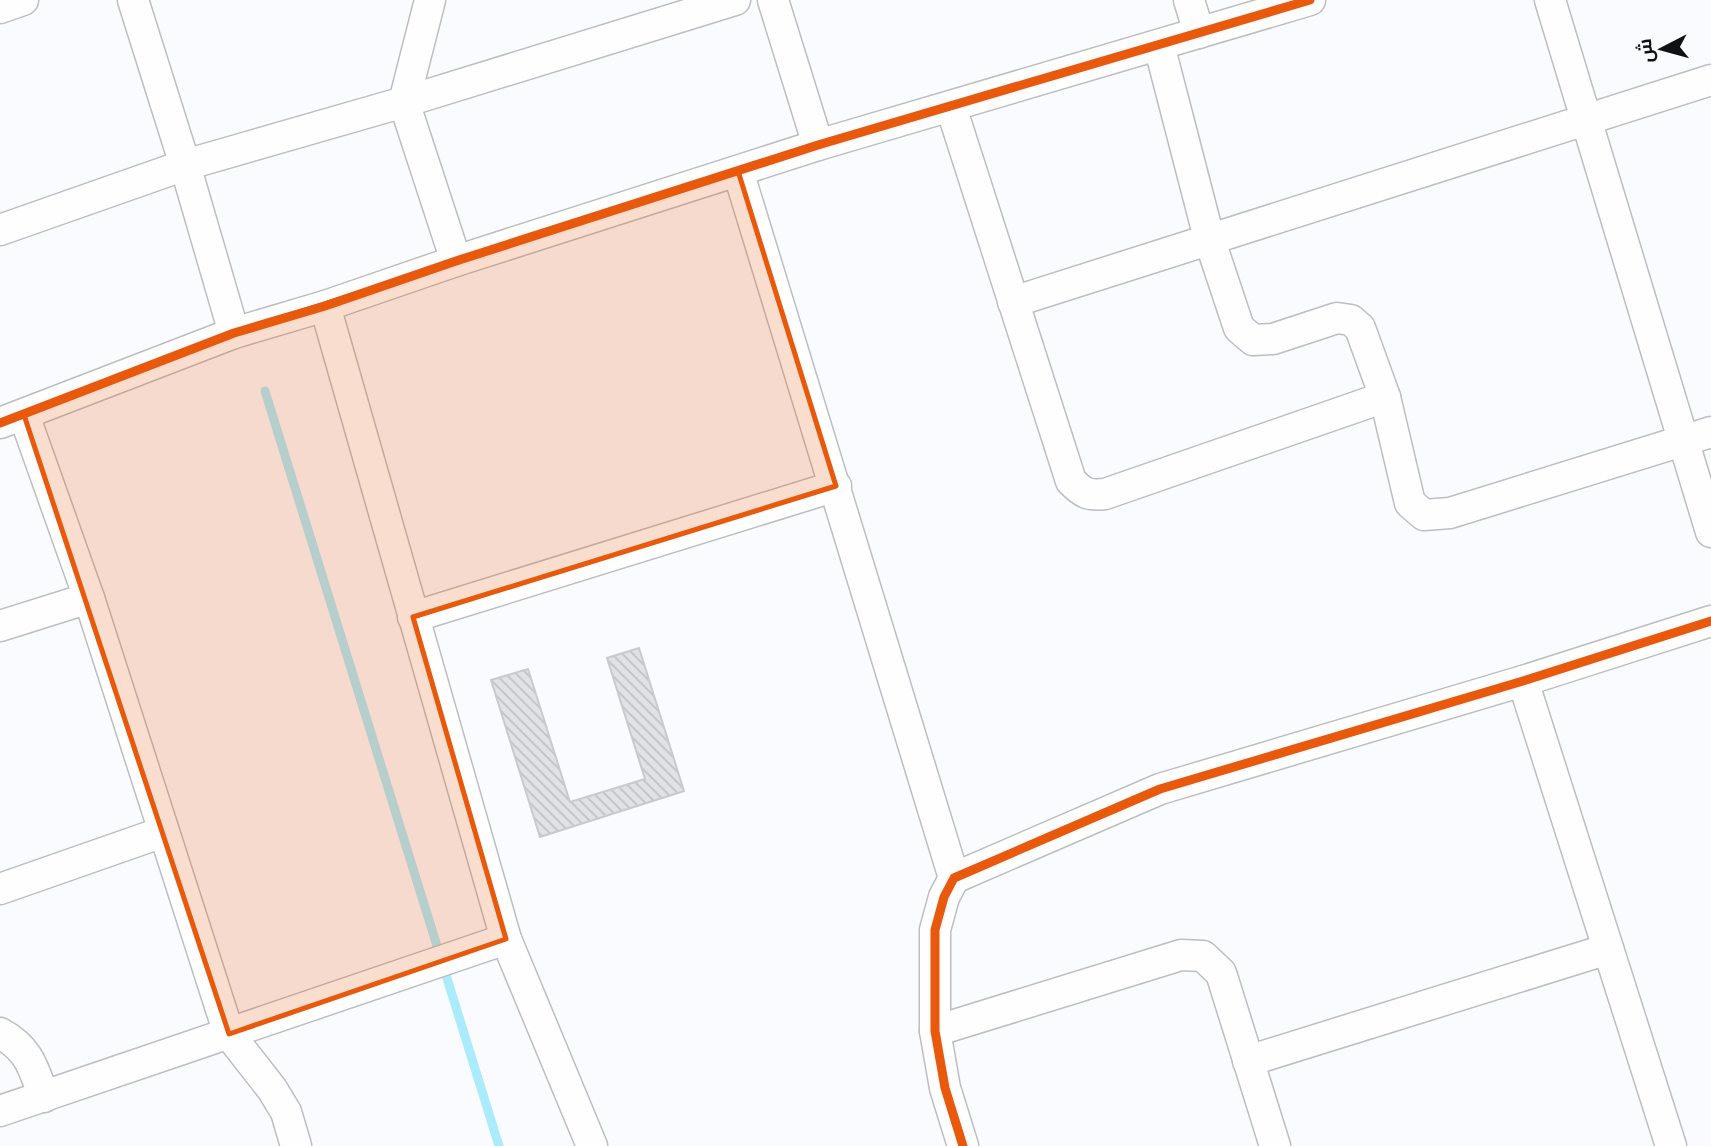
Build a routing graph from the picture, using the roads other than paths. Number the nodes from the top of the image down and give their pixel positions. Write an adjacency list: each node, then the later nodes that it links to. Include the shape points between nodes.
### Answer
1 (23, 0): 9 (street)
2 (133, 0): 17 (street)
3 (430, 0): 13 (street)
4 (735, 0): 13 (street)
5 (773, 0): 16 (street)
6 (1188, 0): 10 (street)
7 (1310, 0): 10 (street)
8 (1550, 0): 15 (street)
9 (0, 8)
10 (1199, 33): 11 (street)
11 (1159, 46): 14 (street); 20 (street)
12 (1711, 79): 15 (street)
13 (404, 102): 17 (street); 21 (street)
14 (951, 107): 16 (street); 22 (street)
15 (1585, 120): 20 (street); 28 (street)
16 (818, 145): 18 (street)
17 (185, 164): 19 (street); 24 (street)
18 (738, 171): 21 (street); 29 (street)
19 (0, 230)
20 (1209, 239): 22 (street); 25 (street, via 1239,328 1253,340 1273,339 1337,318 1351,320 1360,328)
21 (456, 261): 23 (street)
22 (1013, 302): 25 (street, via 1071,481 1091,496)
23 (325, 306): 24 (street); 32 (street)
24 (234, 333): 26 (street)
25 (1385, 397): 28 (street, via 1410,503 1424,515 1450,513)
26 (12, 419): 31 (street)
27 (1711, 432): 28 (street)
28 (1682, 442): 30 (street)
29 (836, 486): 32 (street); 37 (street)
30 (1711, 532)
31 (89, 598): 34 (street); 36 (street)
32 (413, 617): 39 (street)
33 (1711, 621): 35 (street)
34 (0, 626)
35 (1523, 681): 37 (street, via 1160,789); 40 (street)
36 (163, 832): 38 (street); 43 (street)
37 (954, 878): 41 (street, via 934,930)
38 (0, 889)
39 (506, 939): 43 (street); 48 (street)
40 (1608, 949): 44 (street); 51 (street)
41 (935, 1031): 44 (street, via 1181,955 1203,956 1221,973); 49 (street)
42 (0, 1033): 45 (street, via 17,1042 30,1060)
43 (229, 1034): 45 (street); 47 (street, via 286,1112)
44 (1248, 1061): 50 (street)
45 (44, 1097): 46 (street)
46 (0, 1111)
47 (296, 1146)
48 (592, 1146)
49 (962, 1146)
50 (1275, 1146)
51 (1671, 1146)

